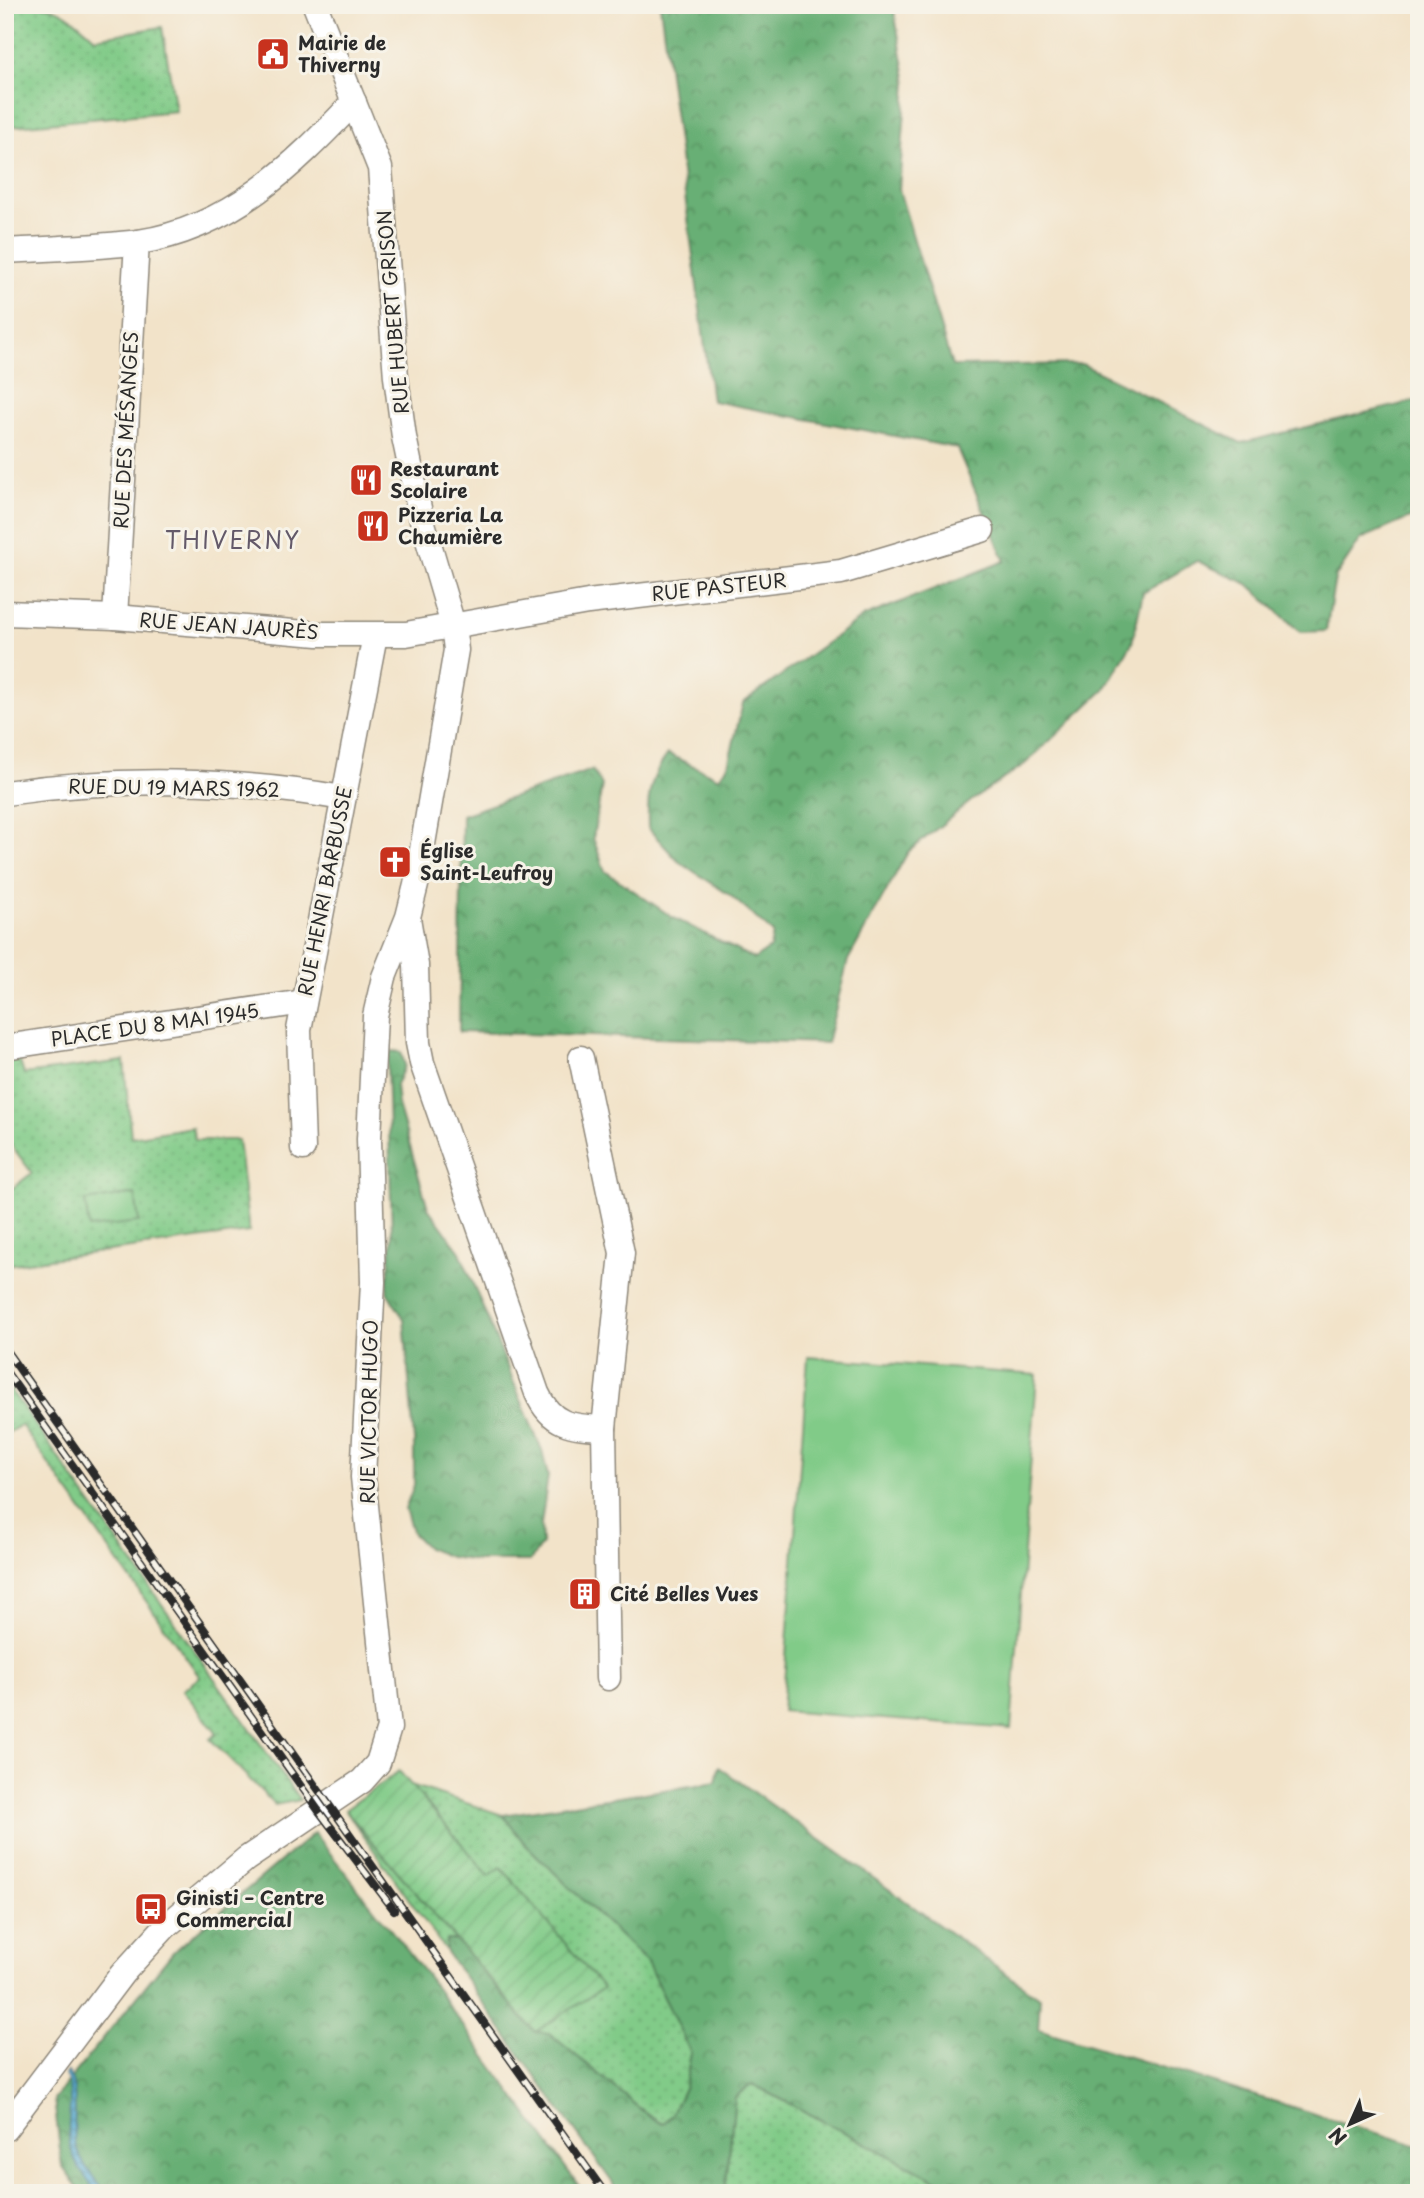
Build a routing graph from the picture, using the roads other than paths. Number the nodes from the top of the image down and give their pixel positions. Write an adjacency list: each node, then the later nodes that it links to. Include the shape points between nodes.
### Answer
1 (315, 5): 2 (street, RUE HUBERT GRISON)
2 (354, 102): 3 (street, via 285,172 247,200 204,222); 8 (street, RUE HUBERT GRISON, via 382,177 396,377 409,468)
3 (137, 242): 4 (street); 7 (street, RUE DES MÉSANGES)
4 (5, 251)
5 (982, 530): 8 (street, RUE PASTEUR, via 841,572 588,602)
6 (5, 613): 7 (street, RUE JEAN JAURÈS)
7 (114, 617): 9 (street, RUE JEAN JAURÈS, via 230,629)
8 (453, 625): 9 (street, RUE JEAN JAURÈS); 12 (street, RUE VICTOR HUGO, via 456,662)
9 (374, 635): 11 (street, RUE HENRI BARBUSSE)
10 (5, 793): 11 (street, RUE DU 19 MARS 1962, via 89,783 262,787)
11 (343, 798): 13 (street, RUE HENRI BARBUSSE)
12 (408, 917): 17 (street, via 422,1063 537,1393 548,1413 564,1425); 19 (street, RUE VICTOR HUGO, via 384,977 375,1016 369,1129 373,1282 363,1477 389,1715 383,1753 362,1781 246,1859 158,1934 122,1974)
13 (304, 1002): 14 (street, PLACE DU 8 MAI 1945); 16 (street, RUE HENRI BARBUSSE, via 298,1043)
14 (5, 1047)
15 (581, 1058): 17 (street, via 622,1253)
16 (303, 1148)
17 (604, 1428): 18 (street)
18 (608, 1678)
19 (5, 2129)

